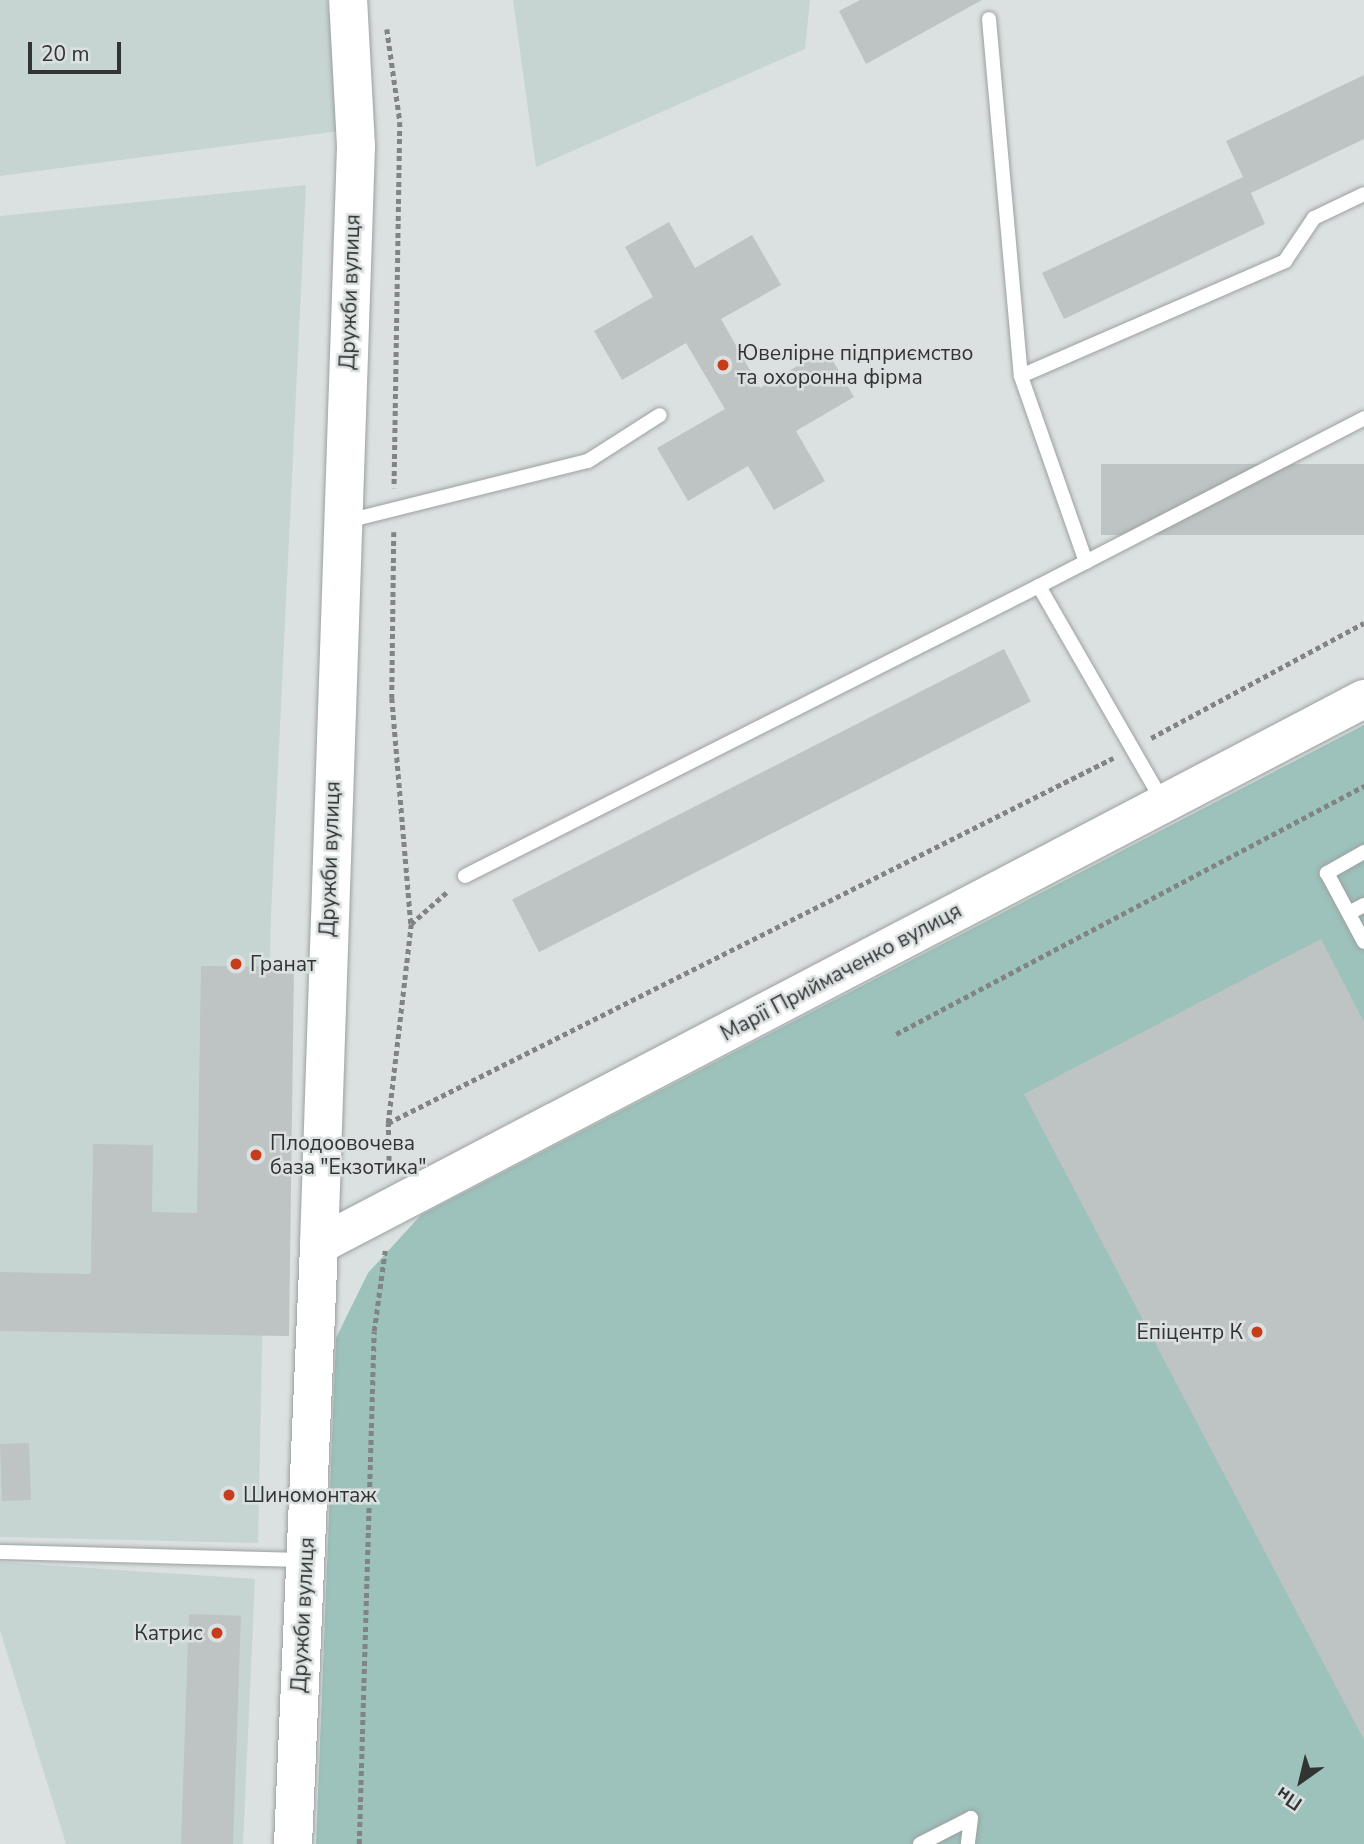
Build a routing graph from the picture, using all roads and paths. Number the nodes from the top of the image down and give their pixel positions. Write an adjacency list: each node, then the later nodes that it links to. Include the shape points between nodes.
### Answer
1 (348, 0): 9 (street, Дружби вулиця, via 356,146)
2 (385, 14): 8 (path, via 400,122)
3 (989, 19): 5 (lane)
4 (1364, 194): 5 (lane, via 1314,218 1285,261)
5 (1021, 376): 10 (lane)
6 (660, 415): 8 (lane, via 588,461)
7 (1364, 418): 10 (lane)
8 (394, 509): 9 (lane); 21 (path, via 392,698)
9 (342, 522): 26 (street, Дружби вулиця)
10 (1086, 562): 11 (lane)
11 (1039, 586): 14 (lane); 18 (lane)
12 (1364, 623): 14 (path)
13 (1364, 699): 16 (street, Марії Приймаченко вулиця)
14 (1132, 748): 16 (lane); 24 (path)
15 (1364, 786): 23 (path)
16 (1163, 803): 25 (street, Марії Приймаченко вулиця)
17 (1364, 852): 20 (lane, via 1327,873)
18 (465, 876): 21 (path)
19 (1364, 905): 20 (lane)
20 (1349, 913): 22 (lane)
21 (411, 924): 24 (path)
22 (1364, 942)
23 (896, 1034)
24 (388, 1123): 25 (path)
25 (390, 1208): 26 (street, Марії Приймаченко вулиця); 30 (path, via 374,1331)
26 (319, 1245): 28 (street, Дружби вулиця)
27 (0, 1552): 28 (lane)
28 (305, 1560): 29 (street, Дружби вулиця)
29 (293, 1844)
30 (359, 1844)
31 (920, 1844): 32 (lane, via 971,1818)
32 (968, 1844)

